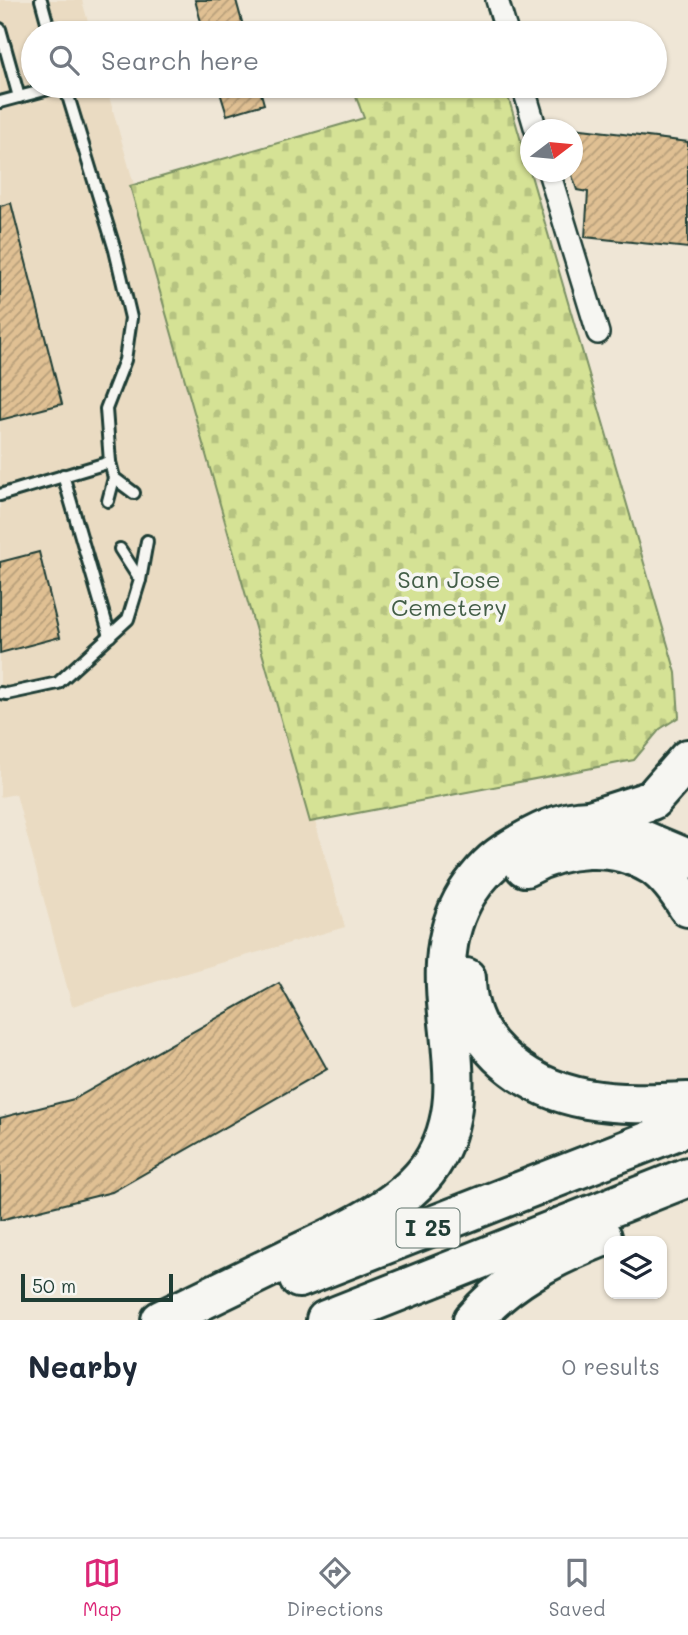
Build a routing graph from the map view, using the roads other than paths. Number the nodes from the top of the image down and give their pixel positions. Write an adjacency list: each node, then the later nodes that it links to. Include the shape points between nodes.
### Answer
1 (40, 0): 3 (lane)
2 (497, 0): 4 (street)
3 (46, 21)
4 (503, 21)
5 (0, 29): 6 (lane)
6 (19, 97): 9 (lane)
7 (66, 98): 13 (lane, via 131,318 125,360 106,409)
8 (527, 98): 10 (street)
9 (0, 102)
10 (533, 119)
11 (552, 182): 12 (street)
12 (598, 333)
13 (110, 462): 14 (lane); 15 (lane)
14 (64, 475): 17 (lane); 22 (lane)
15 (114, 478): 16 (lane); 18 (lane)
16 (134, 493)
17 (0, 495)
18 (108, 501)
19 (147, 541): 21 (lane)
20 (120, 549): 21 (lane)
21 (140, 580): 22 (lane, via 128,620)
22 (110, 636): 23 (lane, via 58,683)
23 (0, 693)
24 (688, 759): 25 (highway, via 652,800)
25 (593, 820): 26 (highway); 30 (highway, via 573,821 502,854 477,878 461,903 444,971 453,1109 446,1136 430,1166 408,1189 349,1228)
26 (688, 859)
27 (688, 907): 28 (highway, via 677,889 652,866 600,849 573,849 542,857 510,874 488,897 473,923 466,956 466,987 476,1027 518,1073 570,1096)
28 (676, 1117): 31 (highway, I 25)
29 (677, 1192): 32 (highway, I 25); 33 (highway, via 516,1279)
30 (161, 1320)
31 (193, 1320)
32 (326, 1320)
33 (473, 1320)

